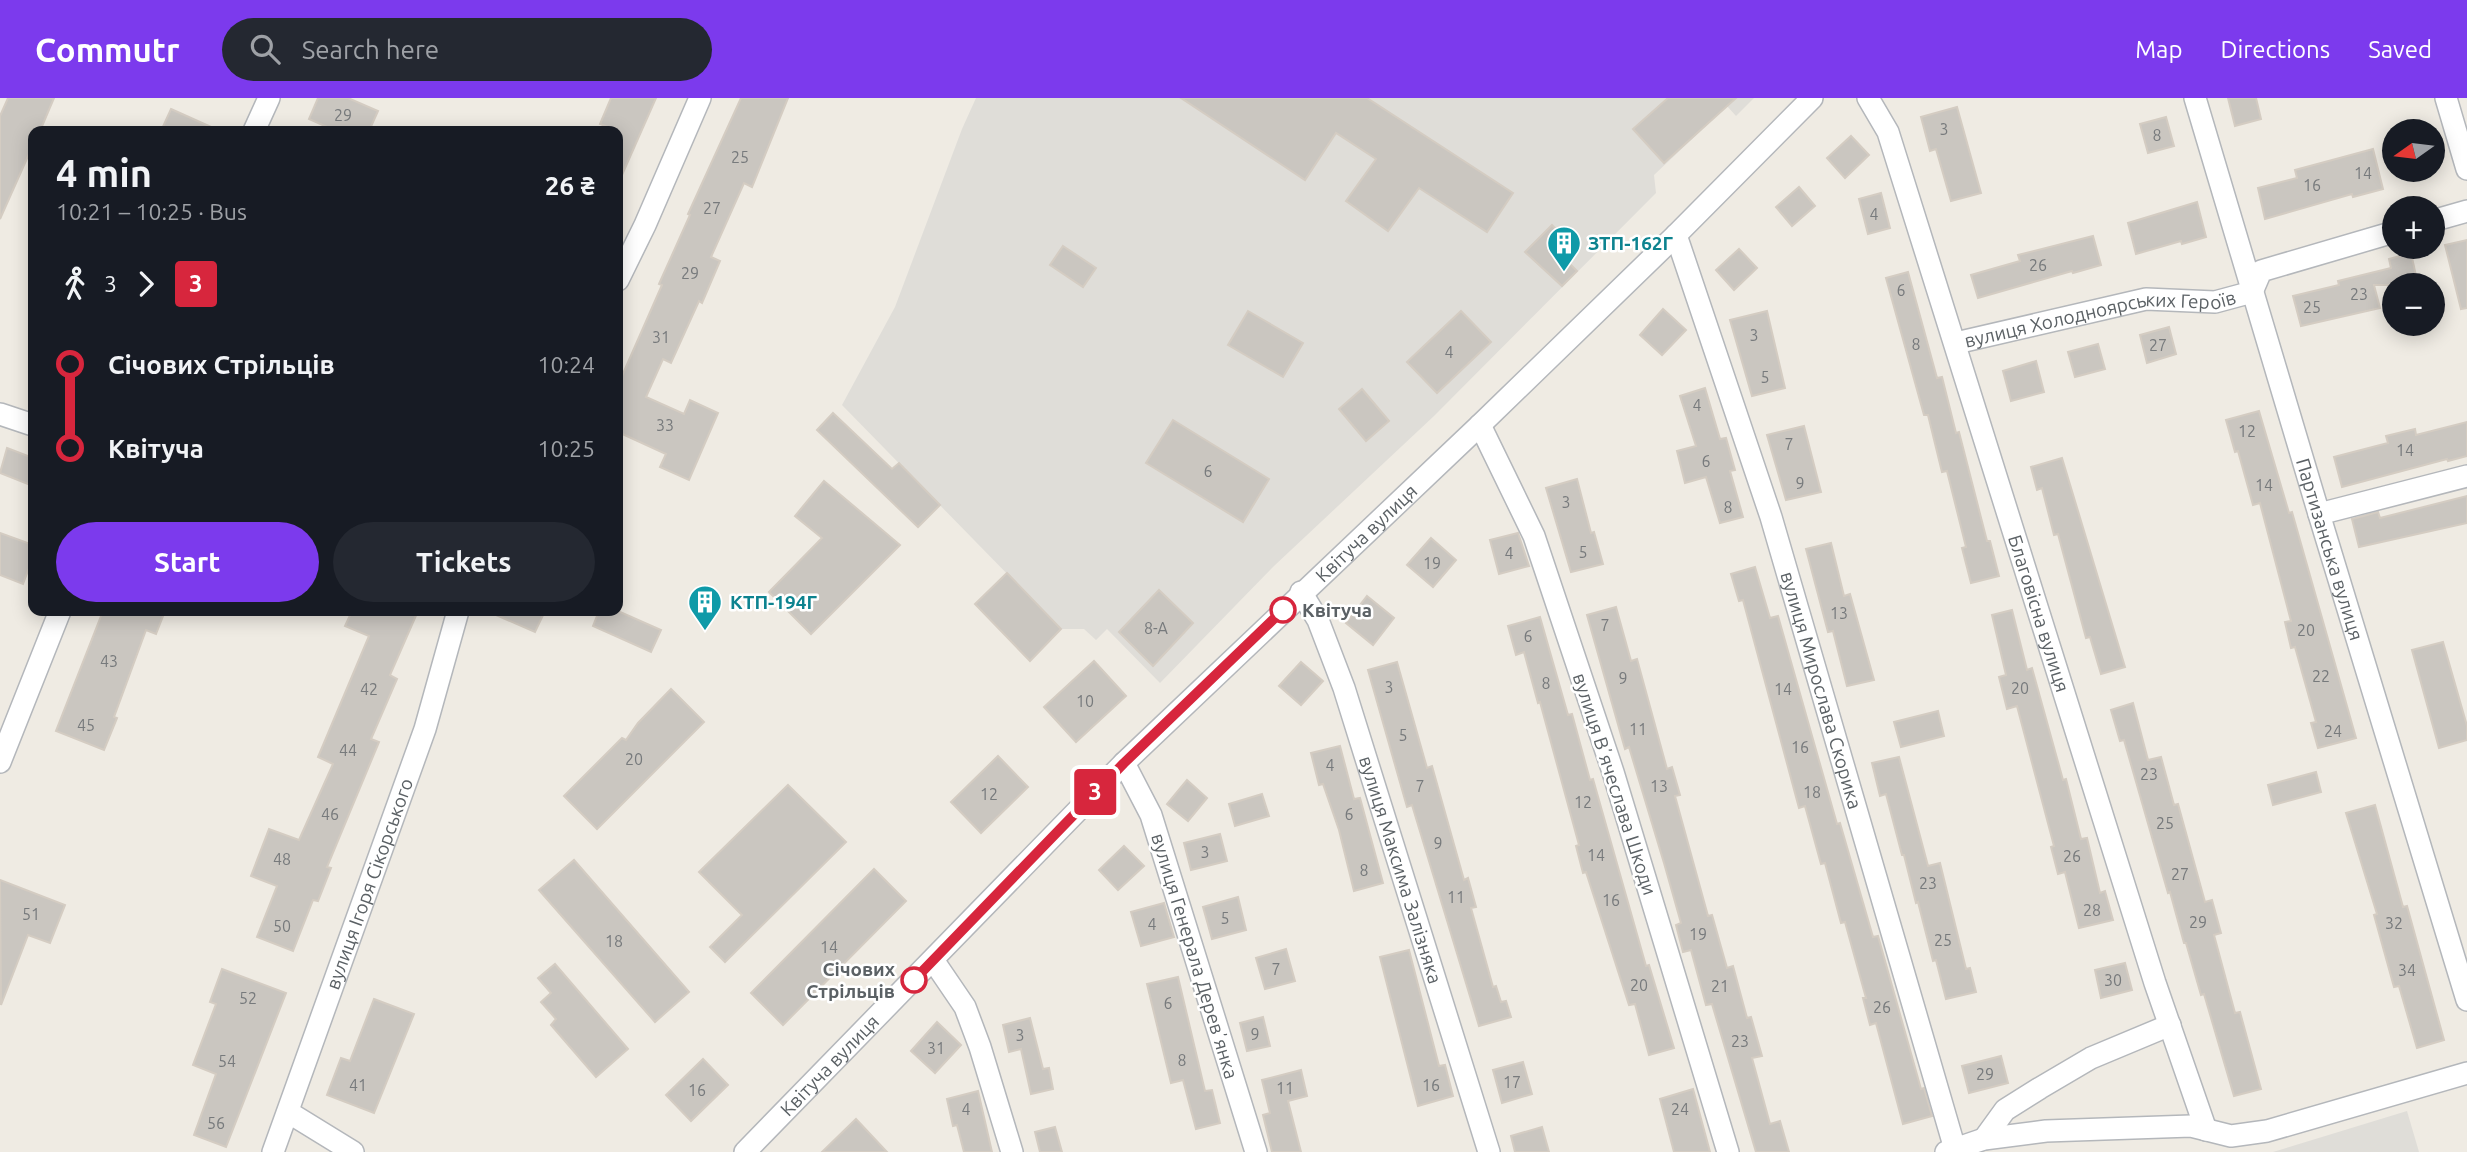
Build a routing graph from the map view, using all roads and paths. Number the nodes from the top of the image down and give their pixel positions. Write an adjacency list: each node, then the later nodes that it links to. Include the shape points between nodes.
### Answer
1 (269, 98): 7 (street)
2 (700, 98): 13 (street)
3 (1812, 98): 11 (street, Квітуча вулиця)
4 (1868, 98): 15 (street, Благовісна вулиця, via 1888,132)
5 (2196, 98): 14 (street, Партизанська вулиця)
6 (2446, 98): 8 (street)
7 (256, 126)
8 (2467, 169)
9 (2467, 211): 10 (street)
10 (2445, 217)
11 (1676, 235): 18 (street, Квітуча вулиця); 33 (street, вулиця Мирослава Скорика, via 1771,517)
12 (2382, 236): 14 (street, вулиця Холодноярських Героїв, via 2261,271)
13 (623, 270)
14 (2252, 292): 15 (street, вулиця Холодноярських Героїв, via 2215,302 2147,299); 20 (street, Партизанська вулиця)
15 (1956, 343): 28 (street, Благовісна вулиця)
16 (0, 414): 17 (street)
17 (28, 423)
18 (1480, 425): 21 (street, Квітуча вулиця); 40 (street, вулиця Вʼячеслава Шкоди, via 1534,536 1613,772)
19 (2467, 476): 20 (street)
20 (2319, 514): 27 (street, Партизанська вулиця)
21 (1301, 592): 25 (street, Квітуча вулиця); 39 (street, вулиця Максима Залізняка, via 1318,620 1344,688)
22 (58, 616): 24 (street)
23 (457, 616): 30 (street, вулиця Ігоря Сікорського, via 425,729)
24 (0, 762)
25 (1124, 763): 26 (street, Квітуча вулиця); 38 (street, вулиця Генерала Деревʼянка, via 1151,815)
26 (933, 960): 36 (street, Квітуча вулиця); 37 (street, via 965,1007)
27 (2467, 1000)
28 (2170, 1025): 31 (street, Благовісна вулиця); 32 (street, via 2091,1058 2040,1088 2005,1110)
29 (2467, 1073): 31 (street, via 2266,1132 2231,1136)
30 (288, 1112): 34 (street, вулиця Ігоря Сікорського); 35 (street)
31 (2206, 1130): 32 (street, via 2191,1126 2046,1131)
32 (1984, 1139): 33 (street)
33 (1951, 1150)
34 (273, 1152)
35 (353, 1152)
36 (745, 1152)
37 (1012, 1152)
38 (1256, 1152)
39 (1489, 1152)
40 (1728, 1152)

